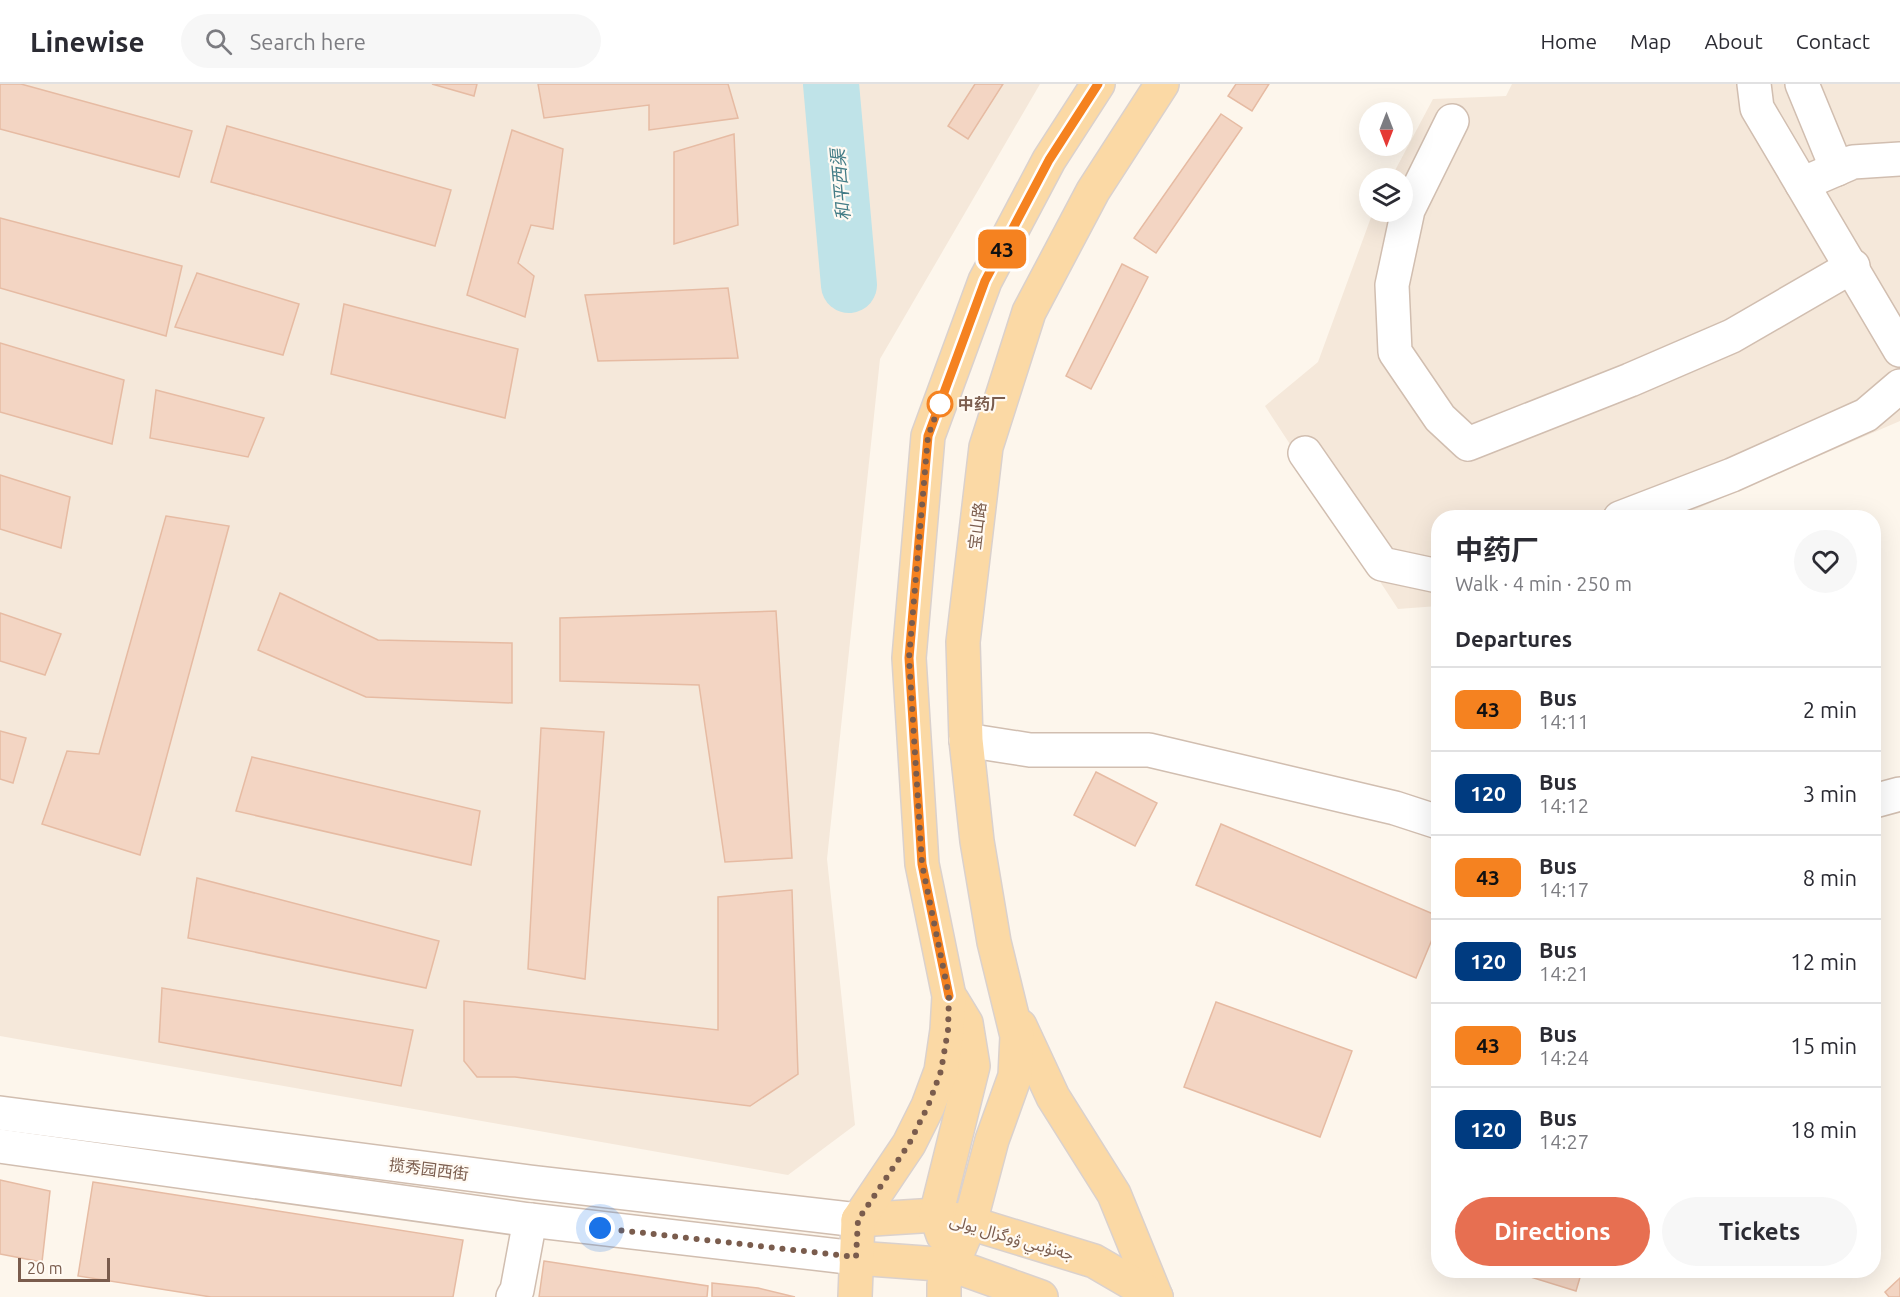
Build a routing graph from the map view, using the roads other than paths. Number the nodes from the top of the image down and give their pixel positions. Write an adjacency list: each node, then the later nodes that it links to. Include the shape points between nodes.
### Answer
1 (1098, 84): 19 (main road, via 1049,160 985,281 928,436 909,658 922,864)
2 (1162, 84): 15 (main road, 宝山路, via 1093,191 1029,312 986,447 963,642)
3 (1754, 84): 8 (street, via 1757,108)
4 (1802, 84): 7 (street)
5 (1452, 121): 9 (street, via 1408,210 1392,285 1395,352 1440,418 1468,444 1732,336)
6 (1900, 159): 7 (street, via 1853,162)
7 (1837, 169): 8 (street)
8 (1802, 184): 9 (street)
9 (1853, 266): 10 (street)
10 (1900, 351)
11 (1900, 386): 13 (street, via 1866,415 1732,476)
12 (1305, 453): 14 (street, via 1382,564)
13 (1641, 510)
14 (1431, 574)
15 (966, 740): 18 (street, via 1030,750 1149,750); 20 (main road, 宝山路, via 977,841 994,942)
16 (1900, 794): 17 (street)
17 (1881, 799)
18 (1431, 820)
19 (949, 996): 23 (main road, via 966,1023 973,1066); 25 (main road, via 941,1071 928,1106 909,1144)
20 (1010, 1006): 26 (main road, via 1017,1036 1015,1076 992,1140); 33 (main road, via 1053,1096 1114,1194)
21 (0, 1113): 25 (street, 揽秀园西街)
22 (0, 1146): 24 (street)
23 (936, 1215): 25 (main road, جەنۇبىي ۋوگزال يولى); 26 (main road, جەنۇبىي ۋوگزال يولى); 28 (main road)
24 (530, 1220): 27 (street); 29 (street)
25 (858, 1220): 27 (main road)
26 (970, 1223): 28 (main road); 33 (main road, جەنۇبىي ۋوگزال يولى, via 1094,1261)
27 (856, 1257): 28 (main road); 30 (main road)
28 (952, 1265): 31 (main road, via 944,1284); 32 (main road)
29 (513, 1297)
30 (855, 1297)
31 (944, 1297)
32 (1041, 1297)
33 (1156, 1297)

